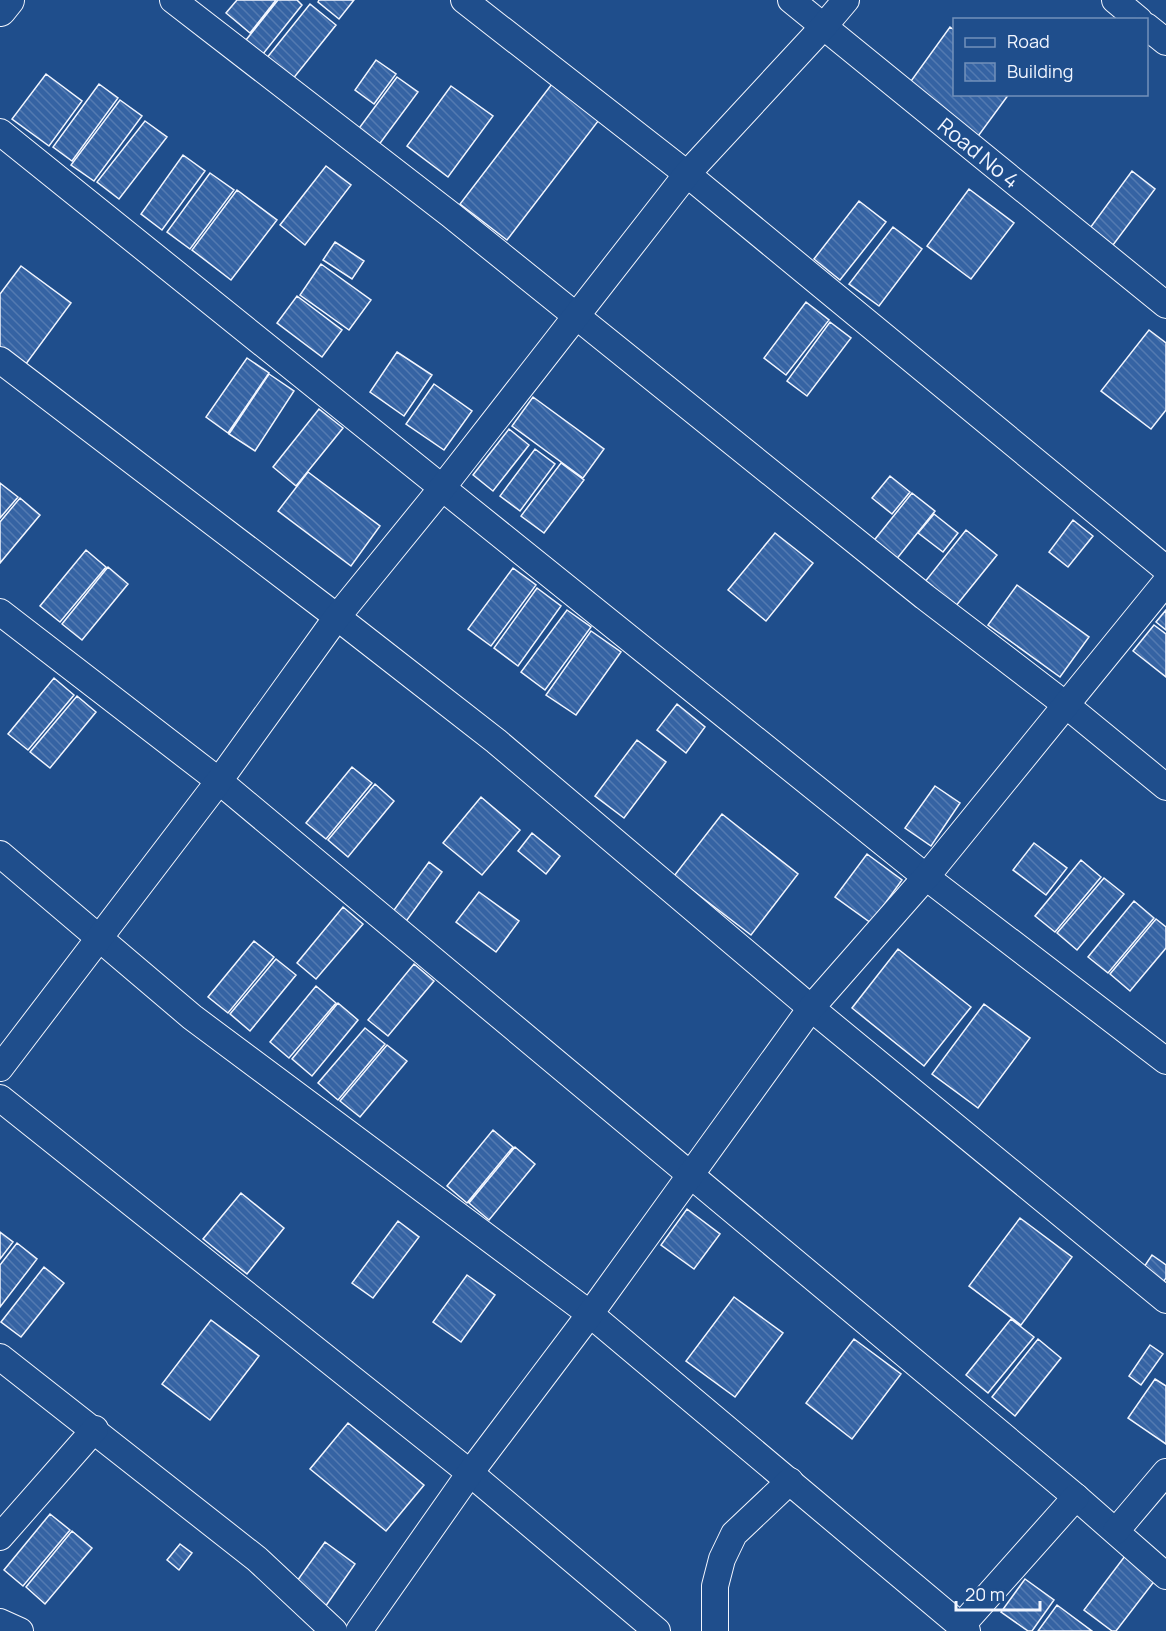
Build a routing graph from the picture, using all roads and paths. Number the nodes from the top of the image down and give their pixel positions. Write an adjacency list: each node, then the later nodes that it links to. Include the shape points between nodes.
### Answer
1 (8, 0): 7 (street)
2 (173, 0): 15 (street)
3 (464, 0): 13 (street)
4 (791, 0): 9 (street, Road No 4)
5 (846, 0): 9 (street)
6 (1115, 0): 8 (street)
7 (0, 9)
8 (1136, 18)
9 (824, 26): 13 (street); 14 (street, Road No 4)
10 (1148, 28): 11 (street)
11 (1166, 42)
12 (0, 132): 17 (street)
13 (687, 174): 15 (street); 18 (street)
14 (1162, 295)
15 (576, 316): 17 (street); 22 (street, via 924,597)
16 (0, 360): 21 (street)
17 (442, 488): 21 (street); 26 (street)
18 (1166, 569)
19 (1166, 582): 22 (street)
20 (0, 612): 23 (street)
21 (338, 617): 23 (street); 28 (street, via 496,741)
22 (1066, 705): 24 (street); 26 (street)
23 (219, 781): 27 (street); 32 (street)
24 (1166, 787)
25 (0, 854): 27 (street)
26 (926, 877): 28 (street); 29 (street)
27 (99, 938): 30 (street); 34 (street, via 192,1017)
28 (811, 1008): 32 (street); 33 (street)
29 (1166, 1061)
30 (0, 1068)
31 (0, 1098): 38 (street)
32 (691, 1174): 34 (street); 40 (street)
33 (1166, 1300)
34 (590, 1314): 38 (street); 39 (street)
35 (0, 1357): 36 (street)
36 (95, 1429): 42 (street); 47 (street, via 257,1559)
37 (1166, 1472): 41 (street)
38 (470, 1473): 48 (street); 49 (street)
39 (790, 1481): 45 (street); 50 (street, via 734,1534 715,1586)
40 (1076, 1497): 41 (street); 45 (street)
41 (1116, 1531): 43 (street)
42 (0, 1537)
43 (1166, 1576)
44 (0, 1622): 46 (street)
45 (965, 1628)
46 (20, 1631)
47 (334, 1631)
48 (359, 1631)
49 (657, 1631)
50 (715, 1631)

